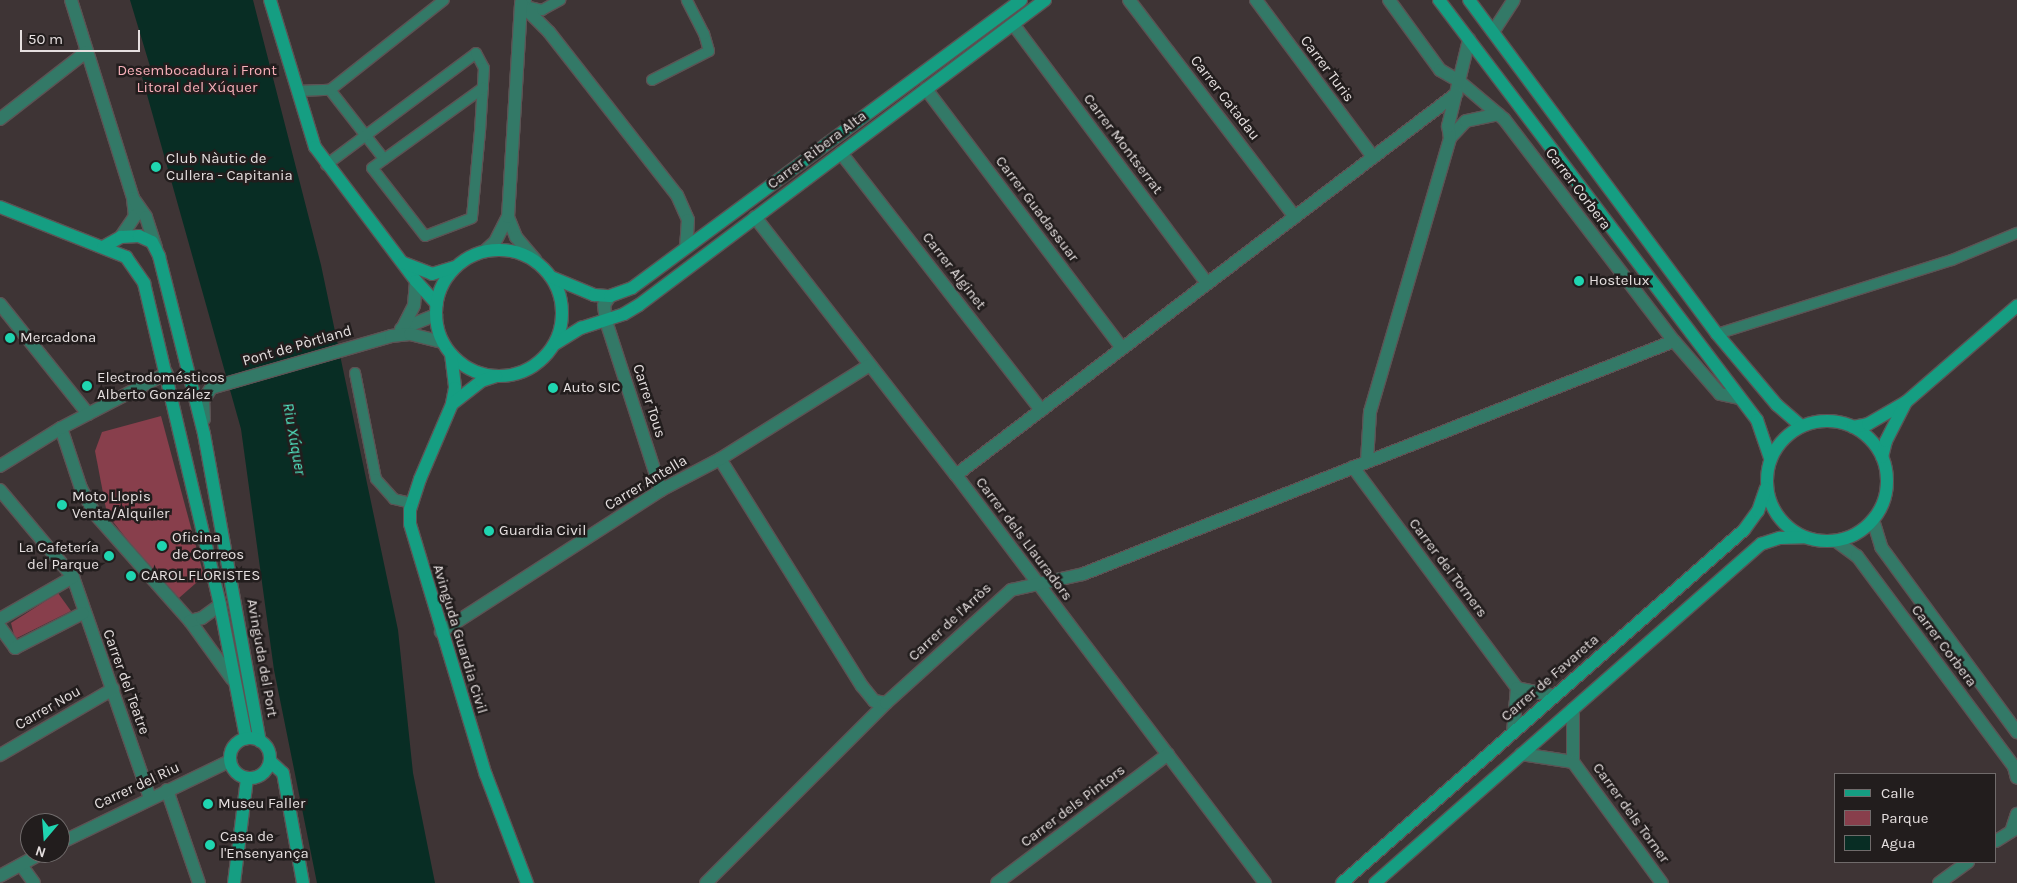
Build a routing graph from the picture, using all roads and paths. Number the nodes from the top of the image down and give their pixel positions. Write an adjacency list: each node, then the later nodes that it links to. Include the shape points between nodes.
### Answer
1 (71, 0): 18 (street, Avinguda del Port)
2 (270, 0): 24 (street)
3 (444, 0): 23 (lane)
4 (560, 0): 14 (lane, via 542,10)
5 (686, 0): 19 (lane, via 709,51)
6 (1021, 0): 41 (street, Carrer Ribera Alta)
7 (1045, 0): 15 (street, Carrer Ribera Alta)
8 (1128, 0): 38 (street, Carrer Catadau)
9 (1256, 0): 31 (street, Carrer Turis)
10 (1389, 0): 20 (street, Carrer Corbera, via 1440,70)
11 (1439, 0): 17 (street)
12 (1469, 0): 16 (street)
13 (1514, 0): 16 (street)
14 (522, 2): 36 (street); 41 (street, via 677,196 688,220)
15 (1013, 24): 22 (street, Carrer Ribera Alta); 50 (street, Carrer Montserrat)
16 (1493, 32): 57 (street)
17 (1469, 40): 20 (street); 69 (street)
18 (86, 52): 27 (street); 34 (street, Avinguda del Port)
19 (652, 80)
20 (1459, 81): 25 (street); 26 (street, Carrer Corbera)
21 (483, 88): 28 (lane, via 484,68 476,52); 32 (lane); 32 (lane, via 472,218 425,236 372,168)
22 (926, 89): 30 (street, Carrer Ribera Alta); 61 (street, Carrer Guadassuar)
23 (330, 90): 24 (lane); 28 (lane)
24 (297, 91): 33 (street, via 310,136)
25 (1456, 94): 29 (street, via 1448,126); 31 (street)
26 (1498, 114): 29 (street, via 1466,121); 58 (street, Carrer Corbera)
27 (0, 120)
28 (364, 136): 32 (lane); 33 (lane)
29 (1450, 138): 81 (street, via 1370,412)
30 (841, 153): 37 (street, Carrer Ribera Alta); 72 (street, Carrer Alginet)
31 (1373, 157): 38 (street)
32 (384, 159)
33 (326, 165): 45 (street)
34 (133, 198): 40 (street, Avinguda del Port, via 135,216); 43 (street, Avinguda del Port, via 146,217)
35 (0, 207): 42 (street)
36 (508, 217): 44 (street, via 495,242); 46 (street, via 516,237)
37 (755, 217): 55 (street, Carrer Ribera Alta, via 639,305); 64 (street, Carrer dels Llauradors)
38 (1295, 217): 50 (street)
39 (2017, 233): 57 (lane, via 1952,260)
40 (121, 237): 42 (street, Avinguda del Port); 43 (street, via 147,238)
41 (686, 246): 51 (street, Carrer Ribera Alta, via 632,288)
42 (103, 248): 65 (street, via 126,257 144,283)
43 (156, 248): 63 (street, Avinguda del Port)
44 (485, 251): 46 (street, via 502,250); 47 (street)
45 (396, 255): 47 (street, via 420,272 432,274); 49 (street)
46 (534, 260): 48 (street)
47 (455, 268): 54 (street, via 440,290)
48 (551, 277): 51 (street, via 573,289); 60 (street, via 562,303)
49 (416, 281): 54 (street); 56 (street, via 414,305)
50 (1207, 283): 61 (street)
51 (610, 296): 55 (street, via 604,305)
52 (0, 304): 73 (street)
53 (2017, 306): 70 (street)
54 (436, 309): 56 (street); 59 (street)
55 (606, 321): 60 (street, Carrer Ribera Alta, via 581,328); 87 (street, Carrer Tous)
56 (397, 332): 59 (street); 68 (street, Pont de Pòrtland)
57 (1717, 334): 74 (street, via 1777,405)
58 (1674, 341): 69 (street, Carrer Corbera, via 1720,394); 81 (street, Carrer de l'Arròs)
59 (443, 342): 62 (street)
60 (555, 344): 67 (street, via 530,368)
61 (1122, 348): 72 (street)
62 (452, 354): 67 (street, via 480,373); 71 (street, Avinguda Guardia Civil, via 455,388)
63 (184, 358): 68 (street, Avinguda del Port, via 198,382); 77 (street, Avinguda del Port)
64 (870, 365): 79 (street, Carrer Antella); 84 (street, Carrer dels Llauradors)
65 (167, 373): 73 (street); 94 (street)
66 (355, 373): 88 (lane, via 376,479 394,499)
67 (497, 376): 71 (street, Avinguda Guardia Civil, via 481,381)
68 (211, 388): 77 (street, Avinguda del Port, via 202,401)
69 (1739, 398): 80 (street, via 1757,420)
70 (1906, 402): 75 (street, via 1868,424); 78 (street, via 1886,441)
71 (452, 404): 88 (street, Avinguda Guardia Civil)
72 (1041, 410): 84 (street)
73 (88, 414): 76 (street)
74 (1801, 426): 75 (street, via 1818,421 1836,421); 80 (street, via 1783,440)
75 (1853, 427): 78 (street, via 1875,444)
76 (60, 428): 82 (street); 97 (street, via 95,514)
77 (204, 434): 109 (street, Avinguda del Port)
78 (1882, 457): 89 (street, via 1887,490)
79 (720, 458): 87 (street, Carrer Antella); 104 (street, via 862,686 874,701)
80 (1770, 458): 85 (street)
81 (1367, 461): 83 (street, Carrer de l'Arròs)
82 (0, 466)
83 (1353, 468): 93 (street, Carrer de l'Arròs, via 1083,574); 101 (street, Carrer del Torners)
84 (956, 475): 93 (street, Carrer dels Llauradors)
85 (1766, 488): 90 (street, via 1778,517); 103 (street, Carrer de Favareta, via 1758,511 1744,530)
86 (0, 490): 92 (street)
87 (661, 490): 99 (street, Carrer Antella)
88 (412, 503): 99 (street, Avinguda Guardia Civil, via 410,524 416,551)
89 (1873, 520): 91 (street, via 1863,530); 106 (street, Carrer Corbera, via 1881,547)
90 (1804, 537): 91 (street); 105 (street, via 1780,538 1761,544)
91 (1836, 541): 116 (street, Carrer Corbera, via 1856,556 2014,767)
92 (73, 577): 95 (street, Carrer del Teatre); 96 (street)
93 (1036, 583): 104 (street, Carrer de l'Arròs, via 1022,585 999,598); 110 (street, Carrer dels Llauradors)
94 (220, 605): 97 (street, via 202,618); 100 (street)
95 (83, 613): 98 (street, via 15,648); 102 (street, Carrer del Teatre)
96 (0, 619)
97 (190, 621): 100 (street)
98 (0, 627)
99 (441, 632): 132 (street, Avinguda Guardia Civil, via 486,775)
100 (232, 679): 108 (street)
101 (1517, 688): 103 (street); 107 (street)
102 (113, 689): 112 (street, Carrer Nou); 119 (street, Carrer del Teatre)
103 (1554, 696): 107 (street, Carrer de Favareta)
104 (886, 703): 133 (street, Carrer de l'Arròs)
105 (1573, 708): 111 (street); 115 (street)
106 (2017, 732)
107 (1513, 733): 136 (street, Carrer de Favareta)
108 (246, 738): 109 (street); 113 (street, via 232,749)
109 (260, 741): 114 (street, via 268,748)
110 (1168, 754): 134 (street, Carrer dels Pintors); 135 (street, Carrer dels Llauradors)
111 (1521, 754): 115 (street); 137 (street)
112 (0, 755)
113 (230, 761): 117 (street, via 236,773); 118 (street, Carrer del Riu)
114 (271, 762): 117 (street, via 262,775); 131 (street, via 283,772)
115 (1573, 762): 138 (street, Carrer dels Torner)
116 (2017, 778)
117 (247, 779): 130 (street)
118 (167, 790): 119 (street, Carrer del Riu); 129 (street)
119 (150, 798): 122 (street, Carrer del Riu)
120 (2017, 814): 121 (street)
121 (2015, 828): 123 (street)
122 (70, 838)
123 (1997, 840)
124 (24, 863): 126 (street)
125 (1967, 863): 139 (street)
126 (21, 865): 127 (street); 128 (street)
127 (2, 872)
128 (34, 883)
129 (199, 883)
130 (234, 883)
131 (303, 883)
132 (527, 883)
133 (706, 883)
134 (997, 883)
135 (1265, 883)
136 (1342, 883)
137 (1375, 883)
138 (1662, 883)
139 (1939, 883)

